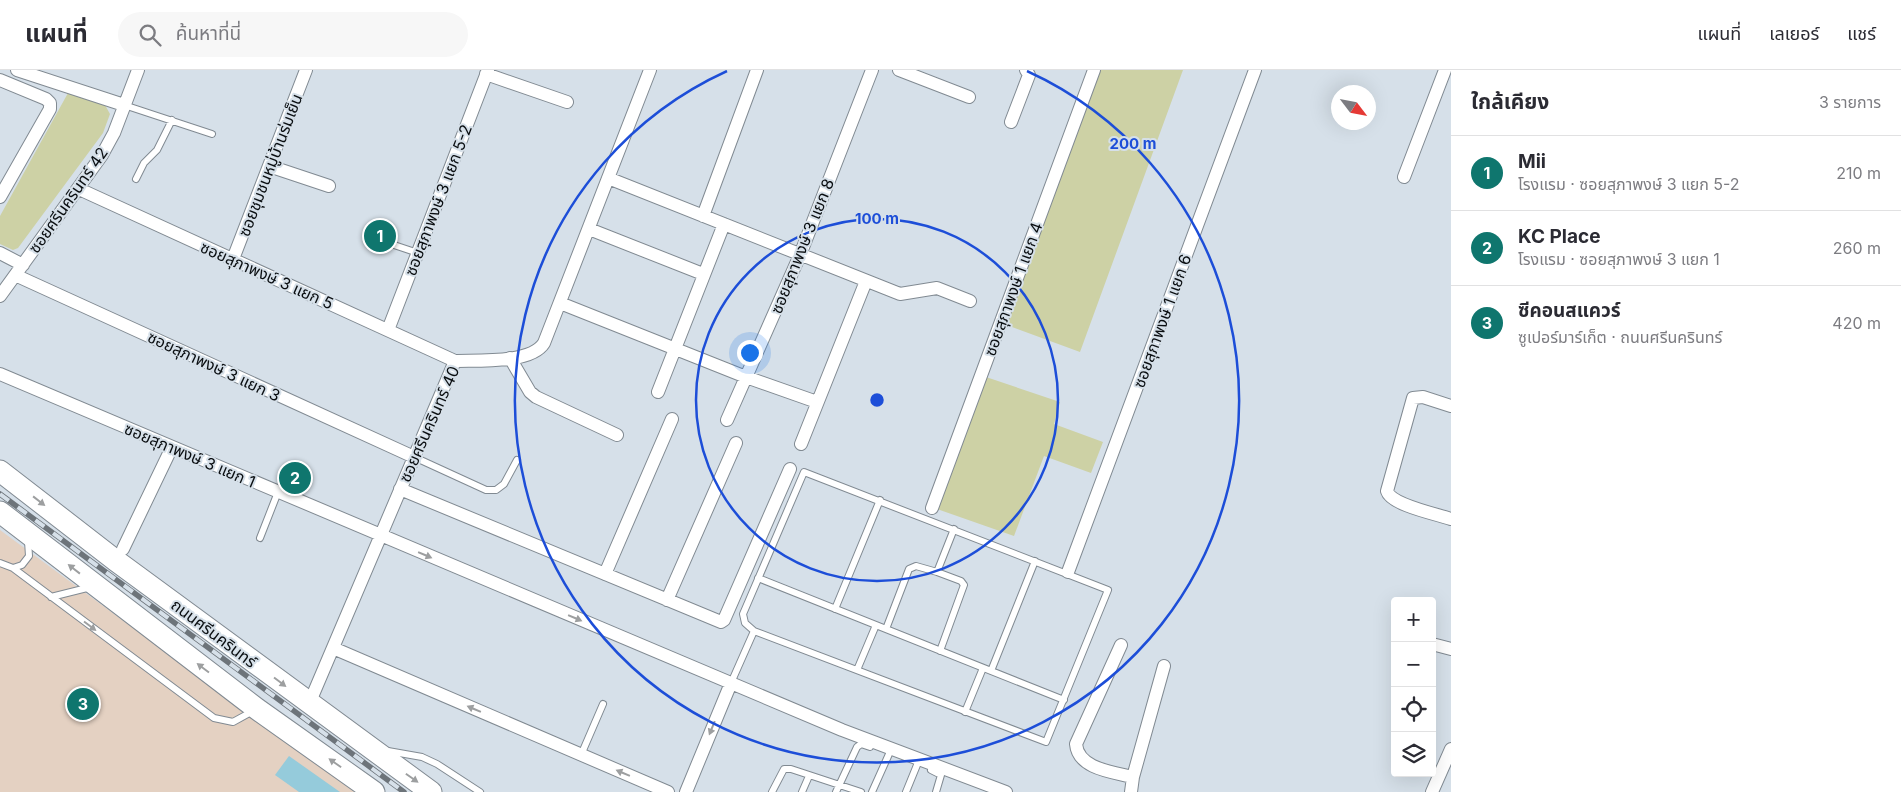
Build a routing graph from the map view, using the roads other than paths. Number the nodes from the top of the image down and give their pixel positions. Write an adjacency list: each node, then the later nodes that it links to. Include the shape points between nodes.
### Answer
1 (17, 70): 13 (street)
2 (138, 70): 17 (street, ซอยศรีนครินทร์ 42)
3 (306, 70): 21 (street, ซอยชุมชนหมู่บ้านร่มเย็น)
4 (650, 70): 23 (street, ซอยศรีนครินทร์ 40)
5 (757, 70): 28 (street)
6 (872, 70): 34 (street, ซอยสุภาพงษ์ 3 แยก 8)
7 (899, 70): 15 (street)
8 (1026, 70): 19 (street, via 1029,75)
9 (1094, 70): 64 (street, ซอยสุภาพงษ์ 1 แยก 4)
10 (1255, 70): 76 (street, ซอยสุภาพงษ์ 1 แยก 6)
11 (1444, 70): 22 (street)
12 (487, 72): 16 (street); 33 (street, ซอยสุภาพงษ์ 3 แยก 5-2)
13 (34, 73): 17 (street)
14 (0, 80): 27 (street, via 50,103 50,109)
15 (970, 97)
16 (567, 102)
17 (124, 105): 18 (lane); 26 (street, ซอยศรีนครินทร์ 42, via 114,133)
18 (172, 120): 20 (lane); 24 (lane, via 158,150 144,164)
19 (1011, 122)
20 (212, 134)
21 (269, 166): 25 (street); 35 (street, ซอยชุมชนหมู่บ้านร่มเย็น)
22 (1404, 177)
23 (608, 178): 28 (street); 30 (street, ซอยศรีนครินทร์ 40)
24 (136, 179)
25 (329, 186)
26 (79, 189): 35 (street, ซอยสุภาพงษ์ 3 แยก 5); 36 (street, ซอยศรีนครินทร์ 42)
27 (0, 197)
28 (703, 216): 29 (street)
29 (724, 224): 34 (street); 37 (street)
30 (589, 229): 37 (street); 41 (street, ซอยศรีนครินทร์ 40)
31 (388, 243): 33 (lane)
32 (0, 253): 36 (street, ซอยสุภาพงษ์ 3 แยก 3)
33 (418, 253): 42 (street, ซอยสุภาพงษ์ 3 แยก 5-2)
34 (800, 255): 38 (street); 47 (street, ซอยสุภาพงษ์ 3 แยก 8)
35 (233, 259): 42 (street, ซอยสุภาพงษ์ 3 แยก 5)
36 (19, 270): 39 (street, ซอยศรีนครินทร์ 42); 57 (street, ซอยสุภาพงษ์ 3 แยก 3)
37 (703, 274): 43 (street)
38 (866, 281): 40 (street, via 900,294 937,288); 49 (street)
39 (0, 296)
40 (970, 301)
41 (560, 303): 43 (street); 44 (street, ซอยศรีนครินทร์ 40, via 540,350)
42 (388, 330): 45 (street, ซอยสุภาพงษ์ 3 แยก 5)
43 (673, 348): 47 (street); 48 (street)
44 (510, 358): 45 (street, ซอยศรีนครินทร์ 40); 53 (street, via 536,397)
45 (455, 361): 57 (street, ซอยศรีนครินทร์ 40)
46 (0, 374): 56 (street, ซอยสุภาพงษ์ 3 แยก 1)
47 (746, 377): 49 (street); 52 (street, ซอยสุภาพงษ์ 3 แยก 8)
48 (658, 392)
49 (817, 402): 55 (street)
50 (1451, 406): 66 (street, via 1423,397 1413,398 1388,479 1388,496 1396,502)
51 (672, 420): 77 (street)
52 (727, 420)
53 (617, 434)
54 (736, 443): 81 (street)
55 (801, 444)
56 (172, 447): 62 (street, ซอยสุภาพงษ์ 3 แยก 1); 71 (street)
57 (414, 457): 58 (lane, via 486,490 496,490 504,484); 61 (street, ซอยศรีนครินทร์ 40)
58 (518, 460)
59 (790, 469): 81 (street, via 724,620 715,621)
60 (0, 471): 97 (main road, ถนนศรีนครินทร์, one-way to 97)
61 (400, 489): 69 (street, ซอยศรีนครินทร์ 40); 77 (street)
62 (278, 492): 69 (street, ซอยสุภาพงษ์ 3 แยก 1); 70 (lane)
63 (880, 500): 67 (lane); 78 (lane, via 803,473); 82 (lane)
64 (932, 508)
65 (0, 512): 68 (main road)
66 (1451, 519)
67 (954, 529): 72 (lane); 75 (lane)
68 (25, 531): 74 (lane, via 29,556 22,565); 79 (main road, one-way to 68)
69 (380, 536): 88 (street, ซอยศรีนครินทร์ 40); 95 (street, ซอยสุภาพงษ์ 3 แยก 1, one-way to 95)
70 (260, 538)
71 (123, 549)
72 (1036, 561): 76 (lane); 94 (lane)
73 (0, 563): 74 (lane)
74 (13, 568): 80 (lane)
75 (937, 572): 84 (lane, via 919,566 910,567); 90 (lane, via 964,585)
76 (1068, 573): 96 (lane, via 1108,592)
77 (605, 574): 81 (street)
78 (758, 578): 82 (lane); 85 (lane, via 743,617 744,623)
79 (96, 586): 80 (lane); 99 (main road, one-way to 79)
80 (51, 597): 99 (lane, one-way to 99, via 214,718 233,722)
81 (668, 600)
82 (835, 609): 83 (lane)
83 (876, 625): 84 (lane); 93 (lane)
84 (886, 629): 90 (lane)
85 (754, 631): 93 (lane); 95 (lane)
86 (1121, 645): 107 (street, via 1076,744 1077,754 1083,762)
87 (1436, 645): 89 (street)
88 (333, 648): 97 (street, ซอยศรีนครินทร์ 40); 104 (street, one-way to 88)
89 (1451, 649)
90 (940, 651): 92 (lane)
91 (1164, 666): 107 (street)
92 (983, 668): 94 (lane); 100 (lane)
93 (857, 670): 100 (lane)
94 (990, 671): 96 (lane)
95 (731, 683): 113 (street, one-way to 113); 121 (street, ซอยสุภาพงษ์ 3 แยก 1, via 842,730)
96 (1064, 700): 100 (lane, via 1044,742)
97 (309, 704): 101 (main road, ถนนศรีนครินทร์)
98 (603, 704): 104 (lane)
99 (257, 709): 109 (main road, one-way to 99)
100 (965, 712)
101 (367, 747): 110 (main road, ถนนศรีนครินทร์, one-way to 110); 111 (lane, via 422,757)
102 (1451, 749): 123 (street)
103 (889, 754): 105 (lane); 108 (lane, via 860,744); 118 (lane)
104 (581, 755): 112 (street, one-way to 104)
105 (918, 765): 119 (lane); 120 (lane, via 941,775)
106 (810, 776): 108 (lane); 114 (lane, via 791,768 784,769); 115 (lane)
107 (1133, 777): 122 (street)
108 (839, 784): 116 (lane); 117 (lane)
109 (374, 792)
110 (431, 792)
111 (480, 792)
112 (668, 792)
113 (686, 792)
114 (772, 792)
115 (802, 792)
116 (836, 792)
117 (861, 792)
118 (872, 792)
119 (906, 792)
120 (936, 792)
121 (1006, 792)
122 (1131, 792)
123 (1432, 792)

